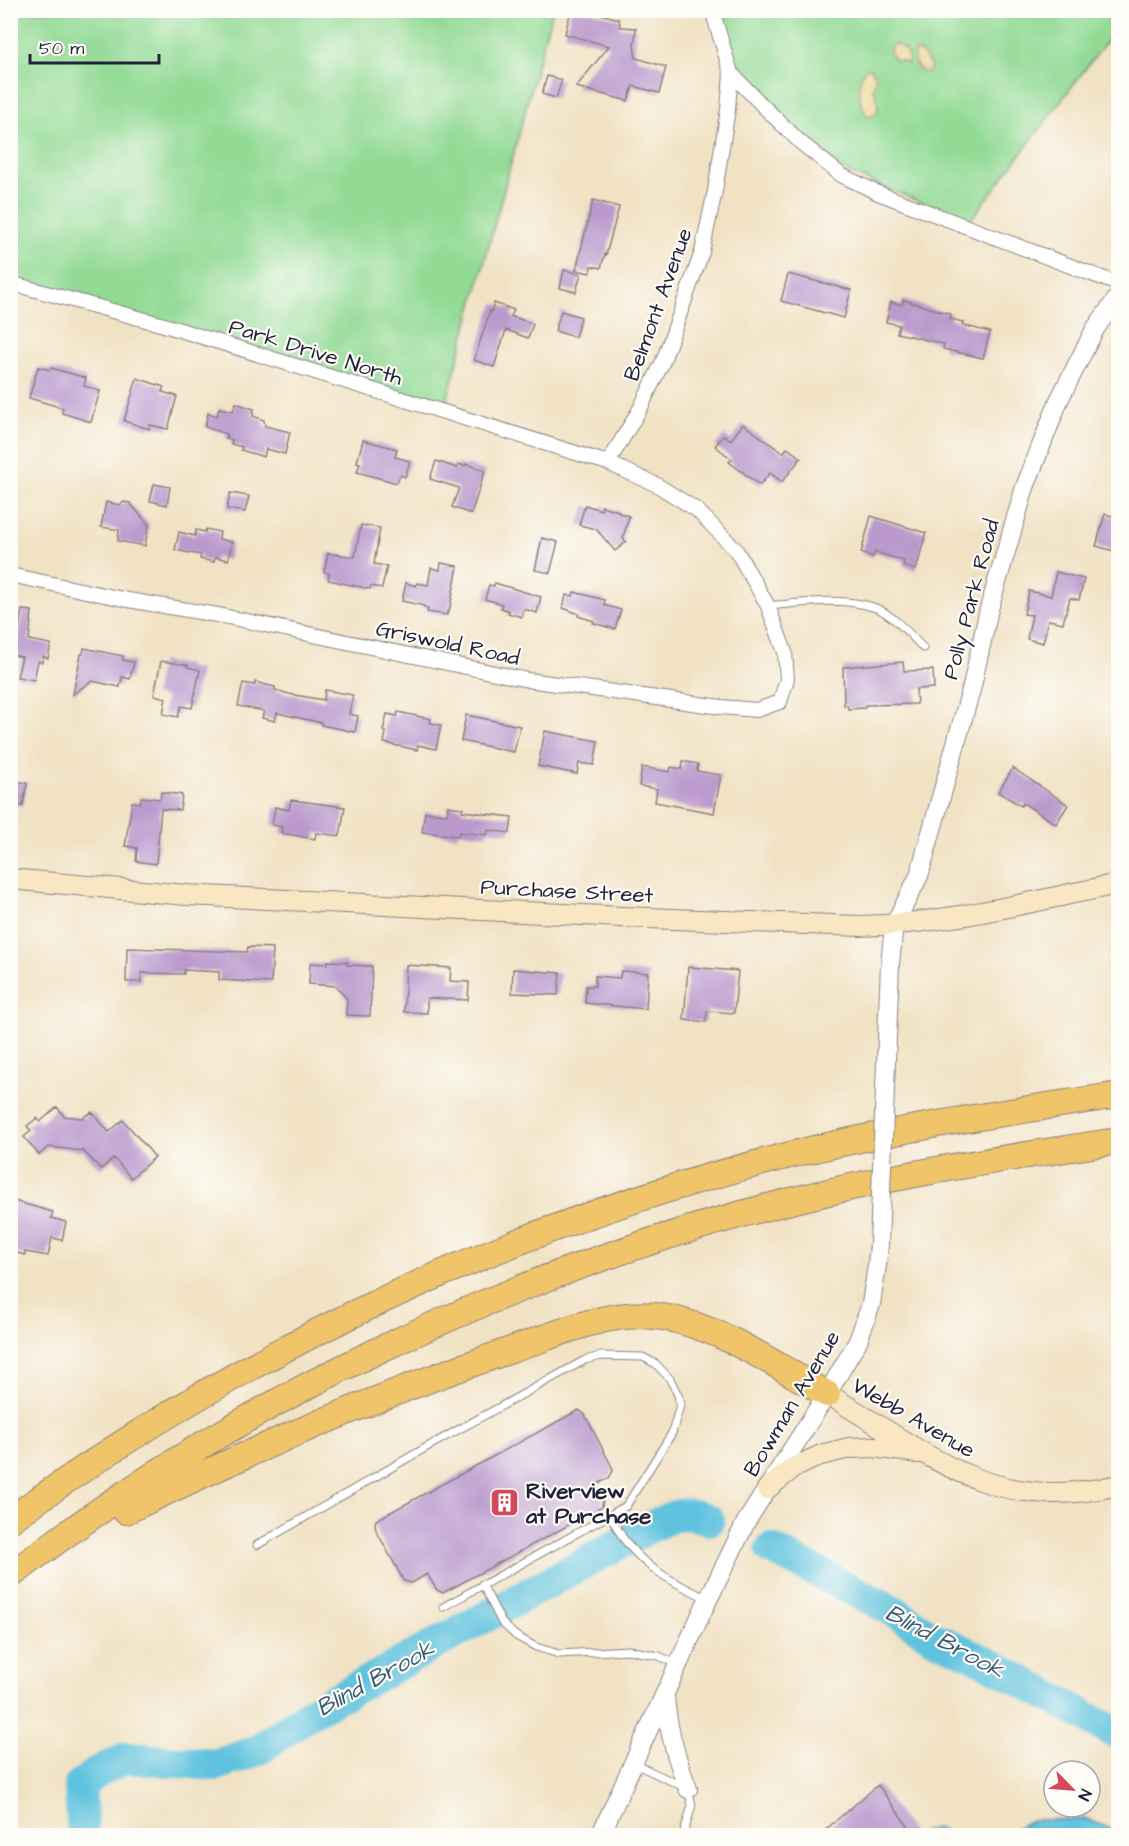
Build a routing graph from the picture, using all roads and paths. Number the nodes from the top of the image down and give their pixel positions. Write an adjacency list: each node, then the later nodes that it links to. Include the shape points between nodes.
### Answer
1 (712, 10): 2 (street, Belmont Avenue)
2 (731, 73): 4 (street, Belmont Avenue, via 800,142 841,175 878,194); 6 (street, Belmont Avenue, via 715,191 702,252 663,361)
3 (10, 283): 6 (street, Park Drive North, via 164,325)
4 (1119, 284)
5 (1119, 297): 12 (street, Polly Park Road, via 1095,329 1059,400 1028,478 989,609 972,686 919,876)
6 (608, 463): 8 (street, via 657,485 697,510 736,550)
7 (10, 575): 8 (street, Griswold Road, via 528,680 757,710 780,702 787,679 785,652)
8 (768, 606): 9 (lane, via 836,600 878,608)
9 (922, 648)
10 (10, 879): 12 (main road, Purchase Street, via 187,895 378,906)
11 (1119, 884): 12 (main road, Purchase Street, via 940,920)
12 (894, 925): 15 (street, Bowman Avenue, bridge, via 875,1285 866,1321)
13 (1119, 1095): 20 (highway, via 925,1126 799,1153 666,1189 526,1238 379,1300 265,1359 129,1439)
14 (1119, 1141): 22 (highway, via 932,1170 810,1196 660,1238 542,1280 379,1350 259,1413 151,1478)
15 (827, 1394): 16 (main road, Webb Avenue); 18 (street, Bowman Avenue); 22 (highway, via 695,1325 654,1316 600,1320 476,1362 274,1441)
16 (924, 1454): 17 (main road, Webb Avenue, via 970,1477 1023,1491 1083,1491); 18 (main road, via 849,1448 792,1467)
17 (1119, 1485)
18 (767, 1489): 25 (street, Bowman Avenue, via 746,1522)
19 (610, 1515): 21 (lane, via 626,1506 672,1433 680,1405 670,1379 643,1357 601,1356 585,1360); 24 (lane); 25 (lane, via 626,1542 650,1567)
20 (10, 1520)
21 (257, 1545)
22 (47, 1549): 23 (highway)
23 (10, 1576)
24 (482, 1584): 26 (lane); 27 (lane, via 502,1623 536,1647 558,1653 629,1650 659,1656)
25 (709, 1599): 27 (street, Bowman Avenue)
26 (442, 1607)
27 (678, 1665): 28 (street, Bowman Avenue)
28 (665, 1694): 29 (street, Bowman Avenue); 30 (street, via 670,1736)
29 (633, 1763): 30 (lane); 31 (street, Bowman Avenue)
30 (688, 1789): 32 (lane, via 692,1805)
31 (600, 1836)
32 (683, 1836)

